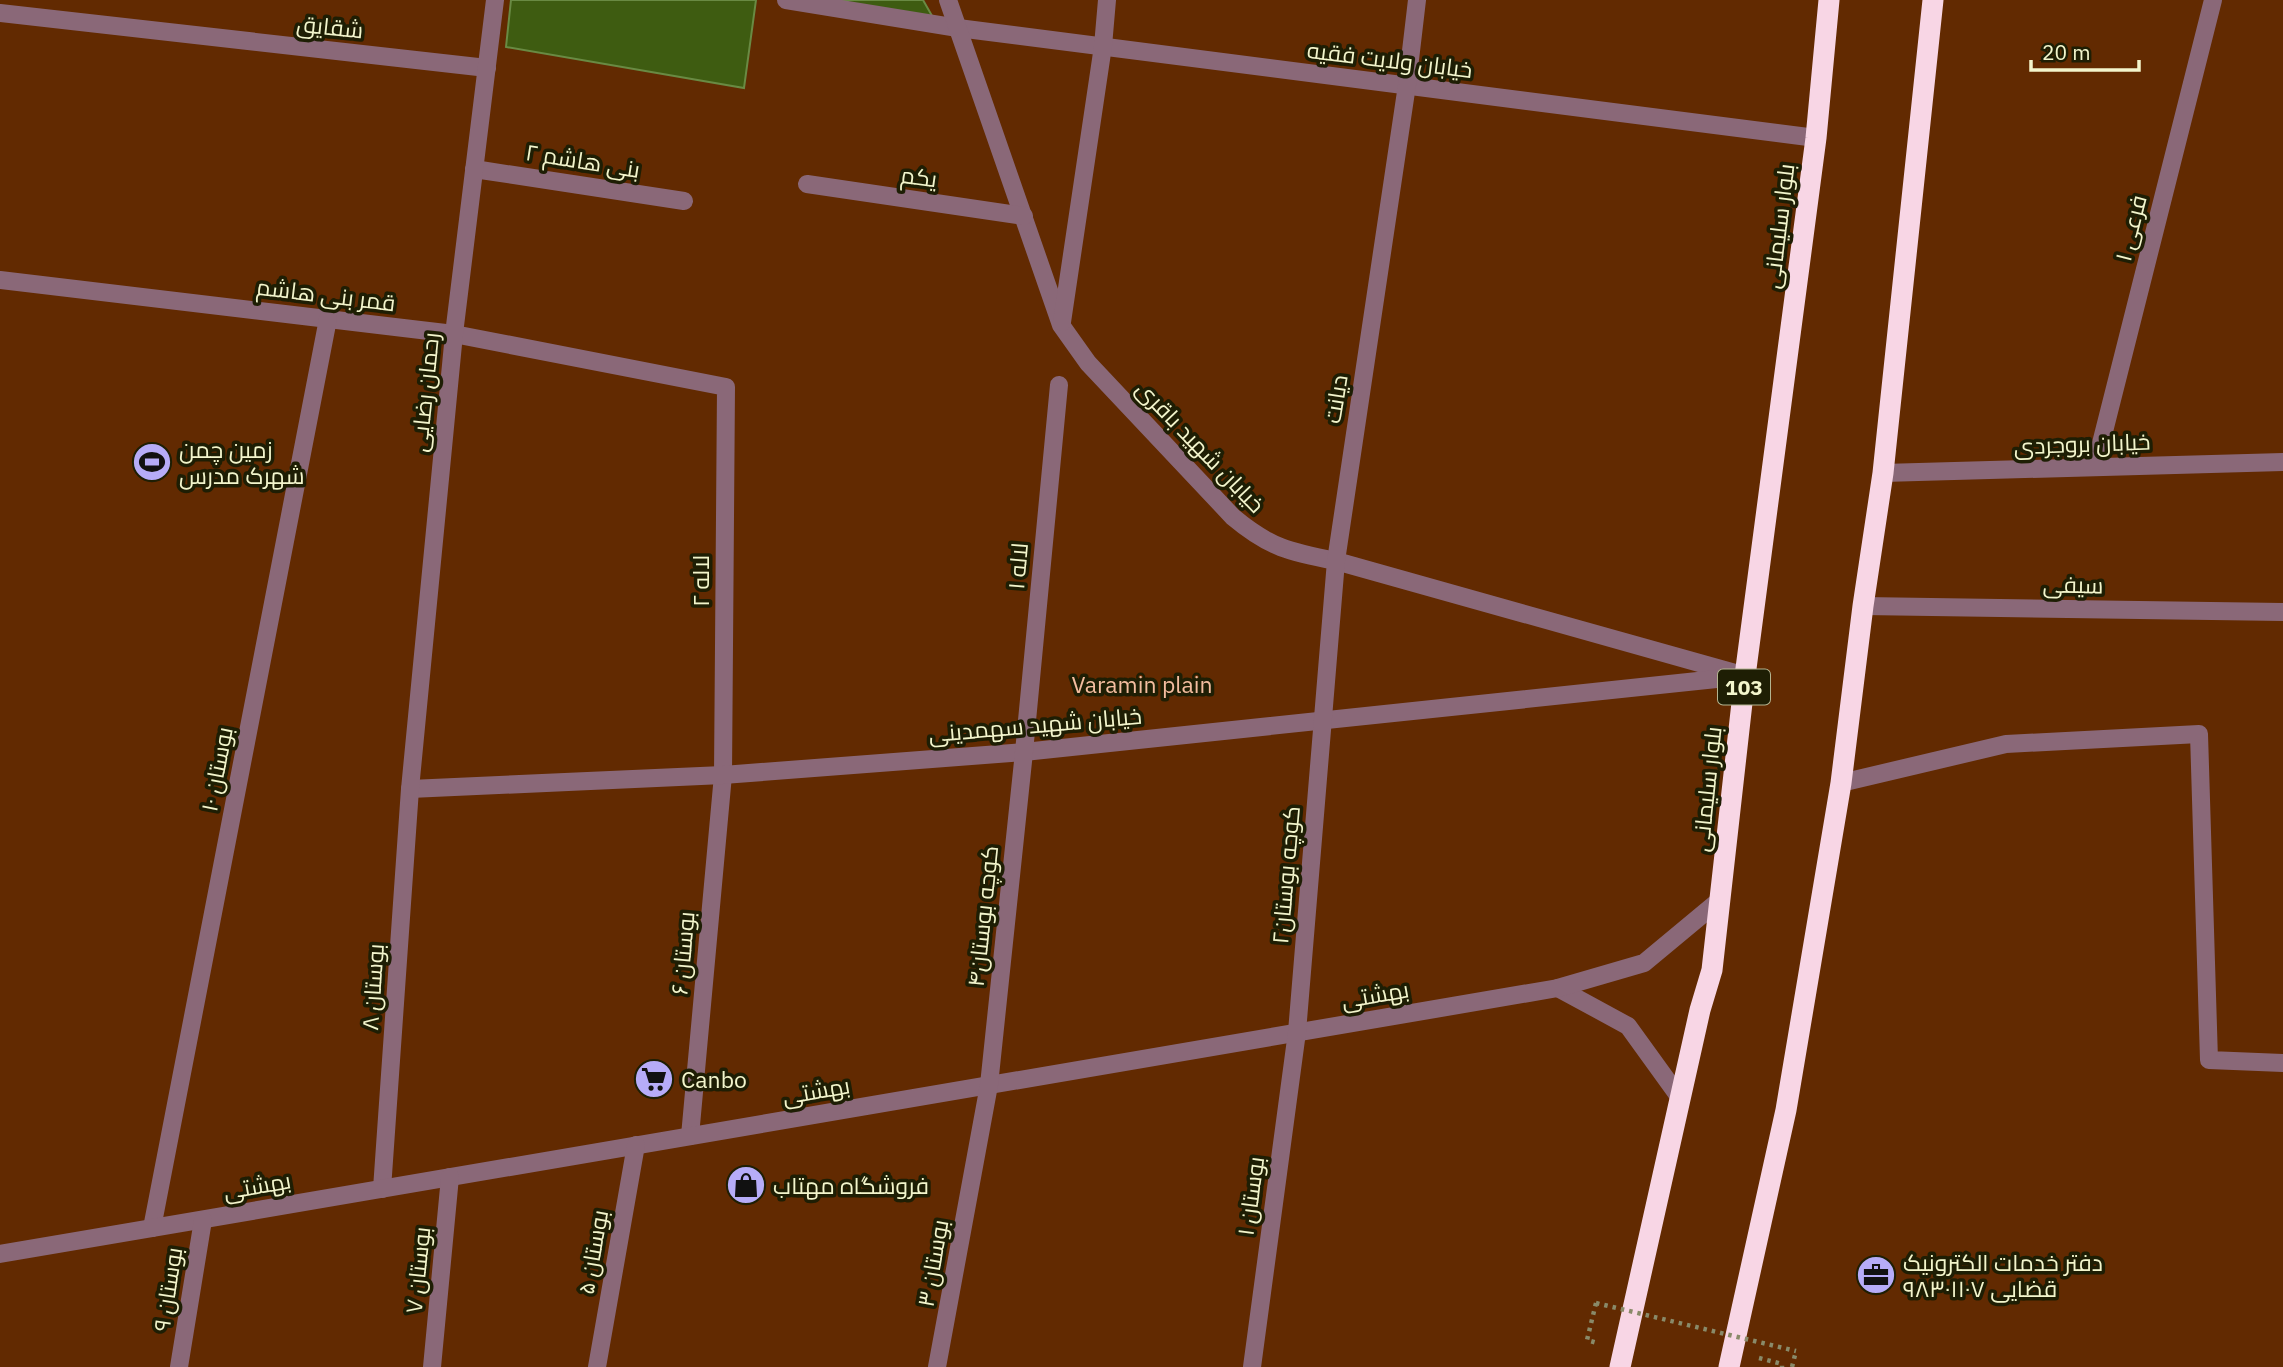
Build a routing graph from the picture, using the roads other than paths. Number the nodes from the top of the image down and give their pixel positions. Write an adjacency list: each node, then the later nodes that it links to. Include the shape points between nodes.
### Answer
1 (495, 0): 12 (street, رحمان رضایی)
2 (786, 0): 10 (street, خیابان ولایت فقیه)
3 (948, 0): 10 (street, خیابان شهید باقری)
4 (1107, 0): 11 (street)
5 (1417, 0): 13 (street, دیانت)
6 (1829, 0): 14 (highway, بلوار سلیمانی / 103)
7 (1933, 0): 27 (highway)
8 (2213, 0): 26 (street, فرعی ۱)
9 (0, 13): 12 (street, شقایق)
10 (958, 28): 11 (street, خیابان ولایت فقیه); 18 (street, خیابان شهید باقری)
11 (1102, 46): 13 (street, خیابان ولایت فقیه); 21 (street)
12 (487, 68): 15 (street, رحمان رضایی)
13 (1407, 85): 14 (street, خیابان ولایت فقیه); 28 (street, دیانت)
14 (1816, 138): 31 (highway, بلوار سلیمانی / 103)
15 (474, 169): 17 (street, بنی هاشم ۲); 22 (street, رحمان رضایی)
16 (807, 184): 18 (street, یکم)
17 (684, 201)
18 (1024, 216): 21 (street, خیابان شهید باقری)
19 (0, 280): 20 (street, قمر بنی هاشم)
20 (328, 319): 22 (street, قمر بنی هاشم); 48 (street, بوستان ۱۰)
21 (1061, 326): 28 (street, خیابان شهید باقری, via 1088,363 1249,531 1292,553)
22 (454, 334): 24 (street, قمر بنی هاشم); 36 (street, رحمان رضایی)
23 (1059, 385): 33 (street, لاله ۱)
24 (726, 387): 34 (street, لاله ۲)
25 (2283, 462): 26 (street, خیابان بروجردی)
26 (2095, 467): 27 (street, خیابان بروجردی)
27 (1883, 473): 29 (highway)
28 (1336, 561): 31 (street, خیابان شهید باقری); 32 (street, دیانت)
29 (1863, 606): 30 (street, سیفی); 35 (highway)
30 (2283, 612)
31 (1745, 676): 32 (street, خیابان شهید سهمدینی); 37 (highway, بلوار سلیمانی / 103)
32 (1322, 722): 33 (street, خیابان شهید سهمدینی); 39 (street, کوچه بوستان۲)
33 (1024, 752): 34 (street, خیابان شهید سهمدینی); 41 (street, کوچه بوستان۴)
34 (723, 775): 36 (street, خیابان شهید سهمدینی); 43 (street, بوستان ۶)
35 (1842, 783): 40 (street, via 2006,744 2199,734 2209,1059); 56 (highway, via 1786,1110)
36 (410, 789): 46 (street, بوستان ۸)
37 (1721, 899): 38 (street, بهشتی, via 1644,963); 42 (highway, بلوار سلیمانی / 103, via 1712,970)
38 (1558, 988): 39 (street, بهشتی); 42 (street, via 1628,1026)
39 (1297, 1032): 41 (street, بهشتی); 54 (street, بوستان ۱)
40 (2283, 1063)
41 (989, 1085): 43 (street, بهشتی); 53 (street, بوستان ۳)
42 (1680, 1098): 55 (highway, بلوار سلیمانی / 103)
43 (690, 1136): 44 (street, بهشتی)
44 (636, 1145): 45 (street, بهشتی); 52 (street, بوستان ۵)
45 (450, 1177): 46 (street, بهشتی); 51 (street, بوستان ۷)
46 (382, 1189): 47 (street, بهشتی)
47 (203, 1220): 48 (street, بهشتی); 50 (street, بوستان ۹)
48 (152, 1228): 49 (street, بهشتی)
49 (0, 1254)
50 (179, 1367)
51 (432, 1367)
52 (597, 1367)
53 (937, 1367)
54 (1252, 1367)
55 (1620, 1367)
56 (1729, 1367)

